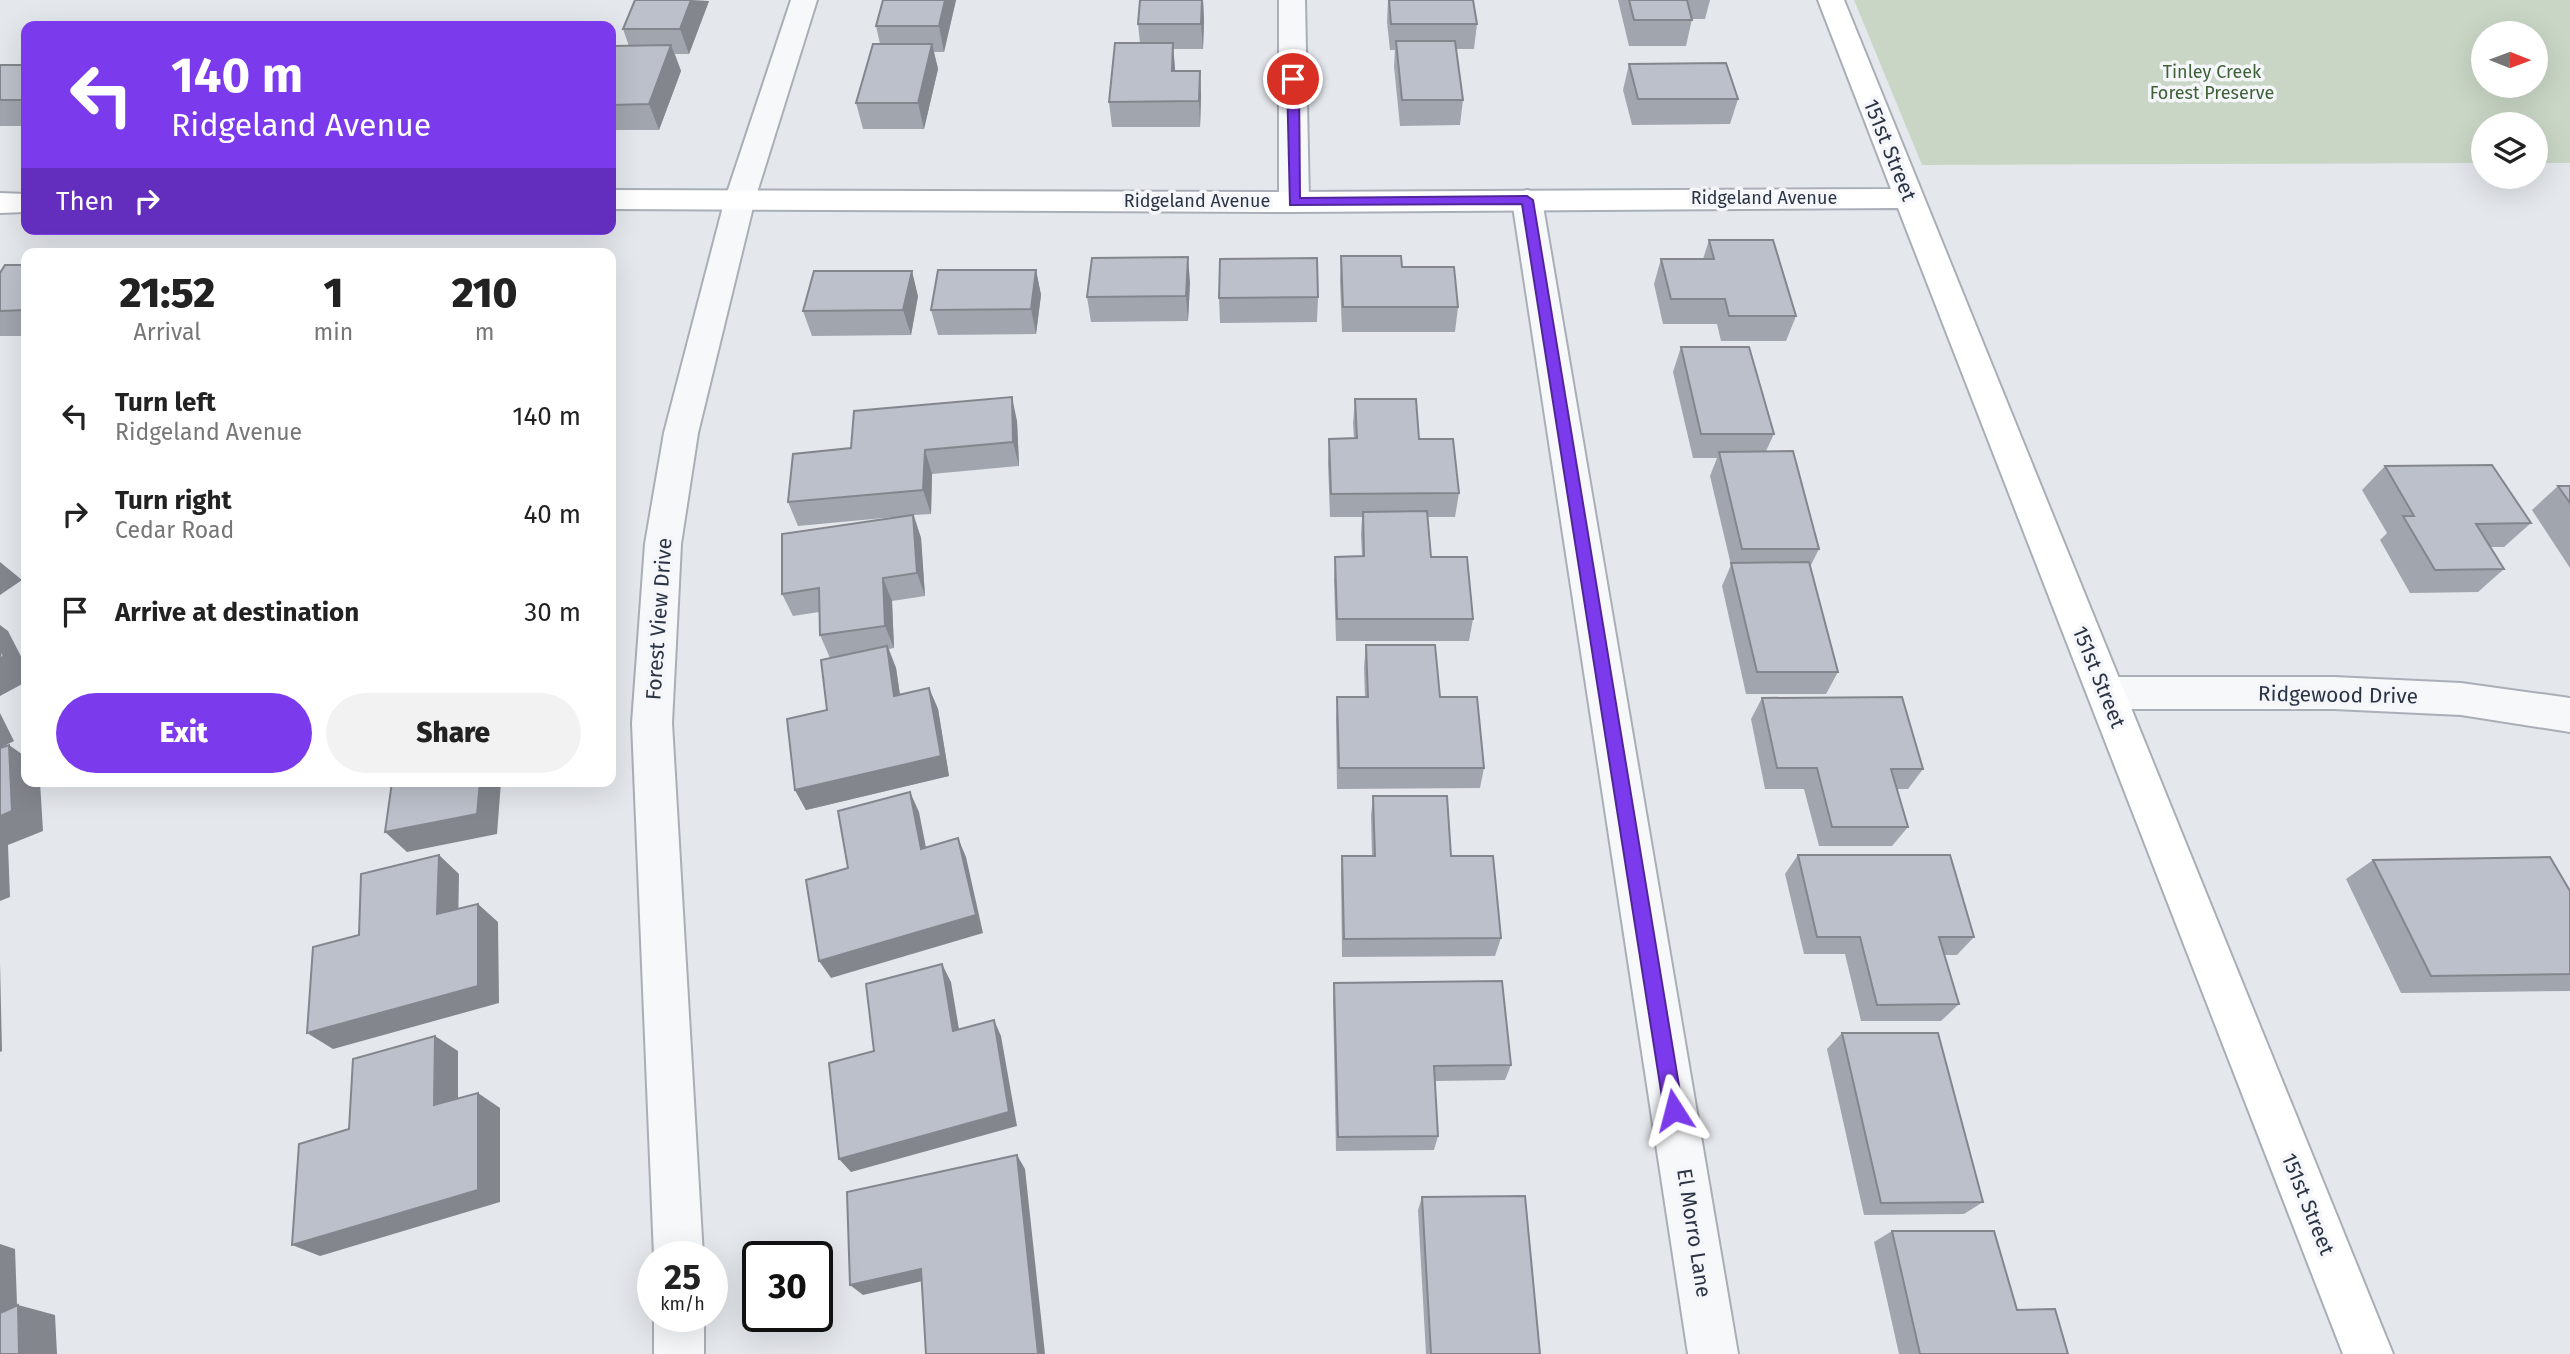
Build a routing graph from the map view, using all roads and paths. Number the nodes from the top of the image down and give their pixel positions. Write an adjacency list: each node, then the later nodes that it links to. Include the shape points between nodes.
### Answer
1 (804, 0): 5 (street, Forest View Drive)
2 (1292, 0): 8 (street)
3 (1831, 0): 4 (street, 151st Street)
4 (1909, 198): 7 (street, Ridgeland Avenue); 11 (street, 151st Street)
5 (740, 199): 6 (street, Ridgeland Avenue); 8 (street, Ridgeland Avenue); 13 (street, Forest View Drive, via 681,433 663,544 656,652 652,723)
6 (616, 200)
7 (1527, 200): 8 (street, Ridgeland Avenue); 16 (street, El Morro Lane)
8 (1294, 202)
9 (0, 203): 10 (street)
10 (21, 203)
11 (2106, 693): 12 (street, Ridgewood Drive, via 2385,695 2461,699); 17 (street, 151st Street)
12 (2570, 715)
13 (678, 1241)
14 (678, 1332): 15 (street)
15 (679, 1354)
16 (1713, 1354)
17 (2368, 1354)

